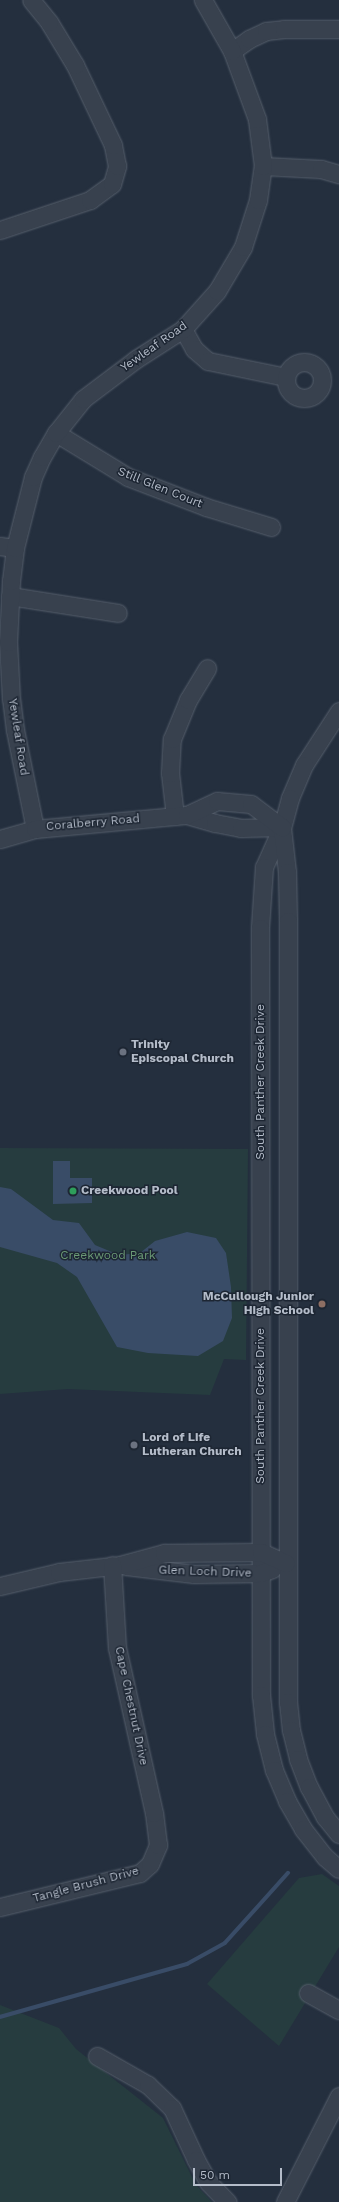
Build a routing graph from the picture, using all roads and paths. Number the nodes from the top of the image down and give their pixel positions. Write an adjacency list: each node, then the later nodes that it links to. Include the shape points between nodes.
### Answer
1 (31, 0): 7 (street, via 62,42 113,145 117,166 112,184 90,200)
2 (203, 0): 4 (street, Yewleaf Road)
3 (339, 29): 4 (street, via 266,31)
4 (232, 51): 5 (street, Yewleaf Road, via 257,119)
5 (263, 166): 6 (street, via 321,169); 8 (street, Yewleaf Road, via 258,200 243,247 218,291)
6 (339, 174)
7 (0, 230)
8 (183, 329): 9 (street, via 194,349 208,361); 10 (street, Yewleaf Road, via 98,386 83,399)
9 (286, 377)
10 (56, 433): 11 (street, Still Glen Court, via 128,477 206,508); 12 (street, Yewleaf Road, via 33,477)
11 (271, 527)
12 (8, 547): 13 (street, Yewleaf Road)
13 (7, 586): 14 (street); 19 (street, Yewleaf Road, via 11,699)
14 (118, 613)
15 (207, 668): 17 (street, via 188,700 172,739 170,773)
16 (339, 711): 18 (street, South Panther Creek Drive, via 304,765 290,798)
17 (181, 815): 18 (street, Coralberry Road, via 241,828); 18 (street, Coralberry Road, via 218,801 251,804); 19 (street, Coralberry Road)
18 (282, 827): 21 (street, South Panther Creek Drive, via 264,867 260,928); 22 (street, South Panther Creek Drive, via 287,872 288,921)
19 (35, 829): 20 (street, Coralberry Road)
20 (0, 840)
21 (261, 1552): 22 (street, Glen Loch Drive); 23 (street, Glen Loch Drive, via 164,1553); 24 (street, South Panther Creek Drive)
22 (286, 1564): 24 (street, Glen Loch Drive); 26 (street, South Panther Creek Drive, via 288,1702 291,1730 298,1759 309,1787 325,1817)
23 (116, 1565): 24 (street, Glen Loch Drive, via 180,1573); 25 (street, Glen Loch Drive, via 59,1572); 27 (street, Cape Chestnut Drive, via 117,1648 154,1813)
24 (261, 1573): 28 (street, South Panther Creek Drive, via 261,1695 265,1734 274,1770 286,1801 303,1829 324,1857)
25 (0, 1586)
26 (339, 1834)
27 (158, 1845): 29 (street, Tangle Brush Drive, via 150,1864 140,1873)
28 (339, 1869)
29 (0, 1908)
30 (308, 1993): 31 (street)
31 (339, 2010)
32 (97, 2056): 34 (street, via 148,2085 172,2108 208,2182)
33 (339, 2096): 35 (street)
34 (227, 2202)
35 (286, 2202)

